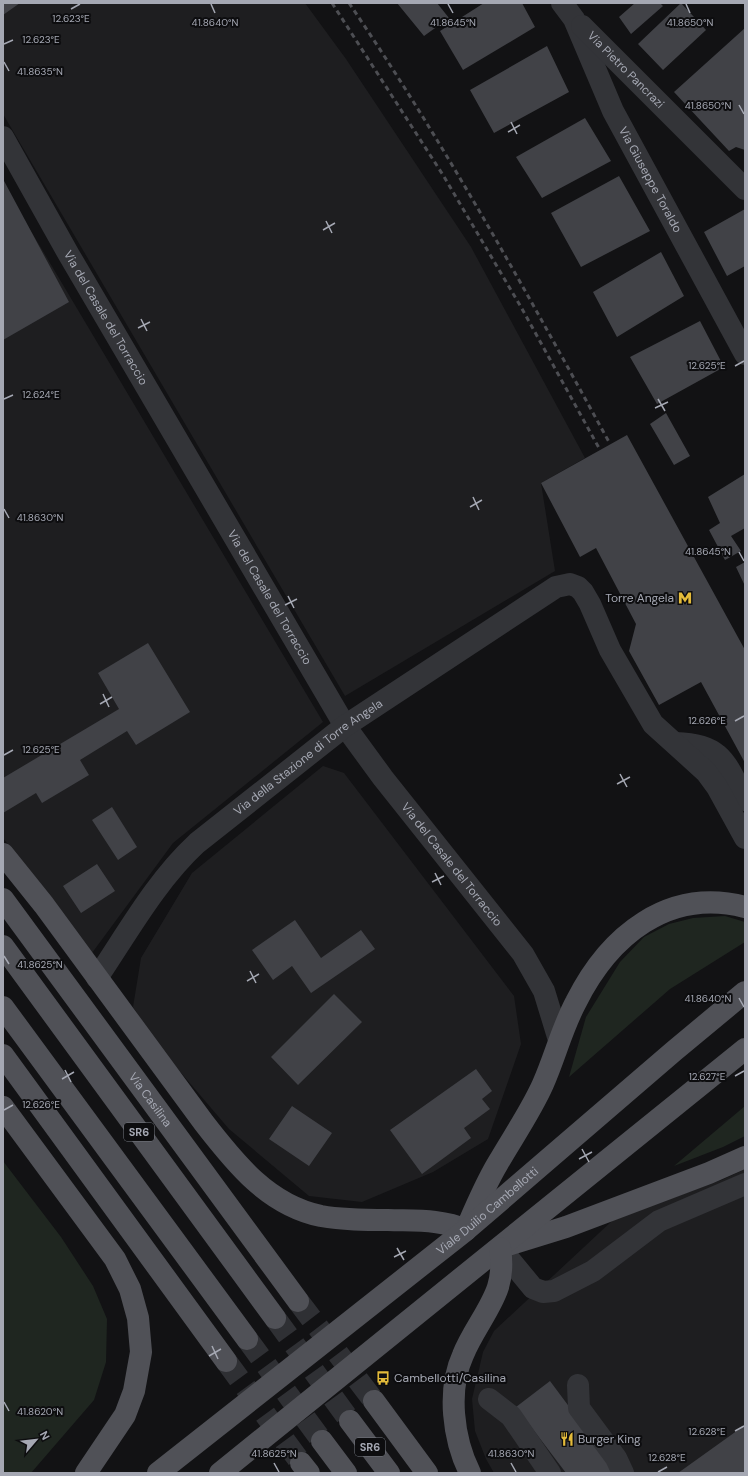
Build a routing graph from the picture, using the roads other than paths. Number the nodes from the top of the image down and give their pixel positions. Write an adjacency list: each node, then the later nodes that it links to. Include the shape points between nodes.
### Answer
1 (568, 11): 3 (street, Via Pietro Pancrazi); 4 (street, Via Giuseppe Toraldo, via 613,111)
2 (3, 137): 5 (street, Via del Casale del Torraccio, via 69,255)
3 (745, 189)
4 (745, 354)
5 (344, 726): 6 (street, Via della Stazione di Torre Angela, via 549,591 564,584 578,587 583,592 610,650 653,724 676,743); 12 (street, Via della Stazione di Torre Angela, via 182,857 160,883); 15 (street, Via del Casale del Torraccio, via 382,778 523,954 544,991)
6 (738, 806): 7 (street)
7 (745, 838)
8 (3, 854): 12 (main road)
9 (3, 899): 23 (main road, Via Casilina)
10 (745, 907): 15 (main road, via 704,902 670,909 647,919 611,951 588,981)
11 (3, 946): 24 (main road, SR6)
12 (97, 978): 21 (main road, via 228,1154 243,1171 270,1193 292,1206 319,1215 358,1220 451,1223)
13 (745, 992): 21 (main road, Viale Duilio Cambellotti)
14 (3, 1007): 25 (main road, SR6)
15 (559, 1040): 21 (main road, via 543,1084 482,1191)
16 (745, 1049): 22 (main road)
17 (3, 1055): 26 (main road)
18 (3, 1107): 32 (main road, via 115,1259 130,1289 138,1318 141,1352 134,1391 124,1414)
19 (745, 1157): 22 (main road, via 573,1224)
20 (745, 1184): 22 (street, via 659,1221 593,1271 554,1291 543,1292 533,1288)
21 (466, 1230): 33 (main road, Viale Duilio Cambellotti)
22 (500, 1248): 34 (main road, via 396,1329); 38 (main road, via 502,1266 498,1288 462,1356 457,1376 456,1434)
23 (298, 1301)
24 (275, 1318)
25 (247, 1339)
26 (226, 1361)
27 (578, 1385): 40 (street, via 579,1408 616,1458)
28 (489, 1399): 39 (street, via 511,1416)
29 (374, 1401): 37 (main road)
30 (350, 1421): 36 (main road, SR6)
31 (322, 1441): 35 (main road, SR6)
32 (86, 1473)
33 (158, 1473)
34 (220, 1473)
35 (346, 1473)
36 (389, 1473)
37 (428, 1473)
38 (470, 1473)
39 (550, 1473)
40 (623, 1473)

